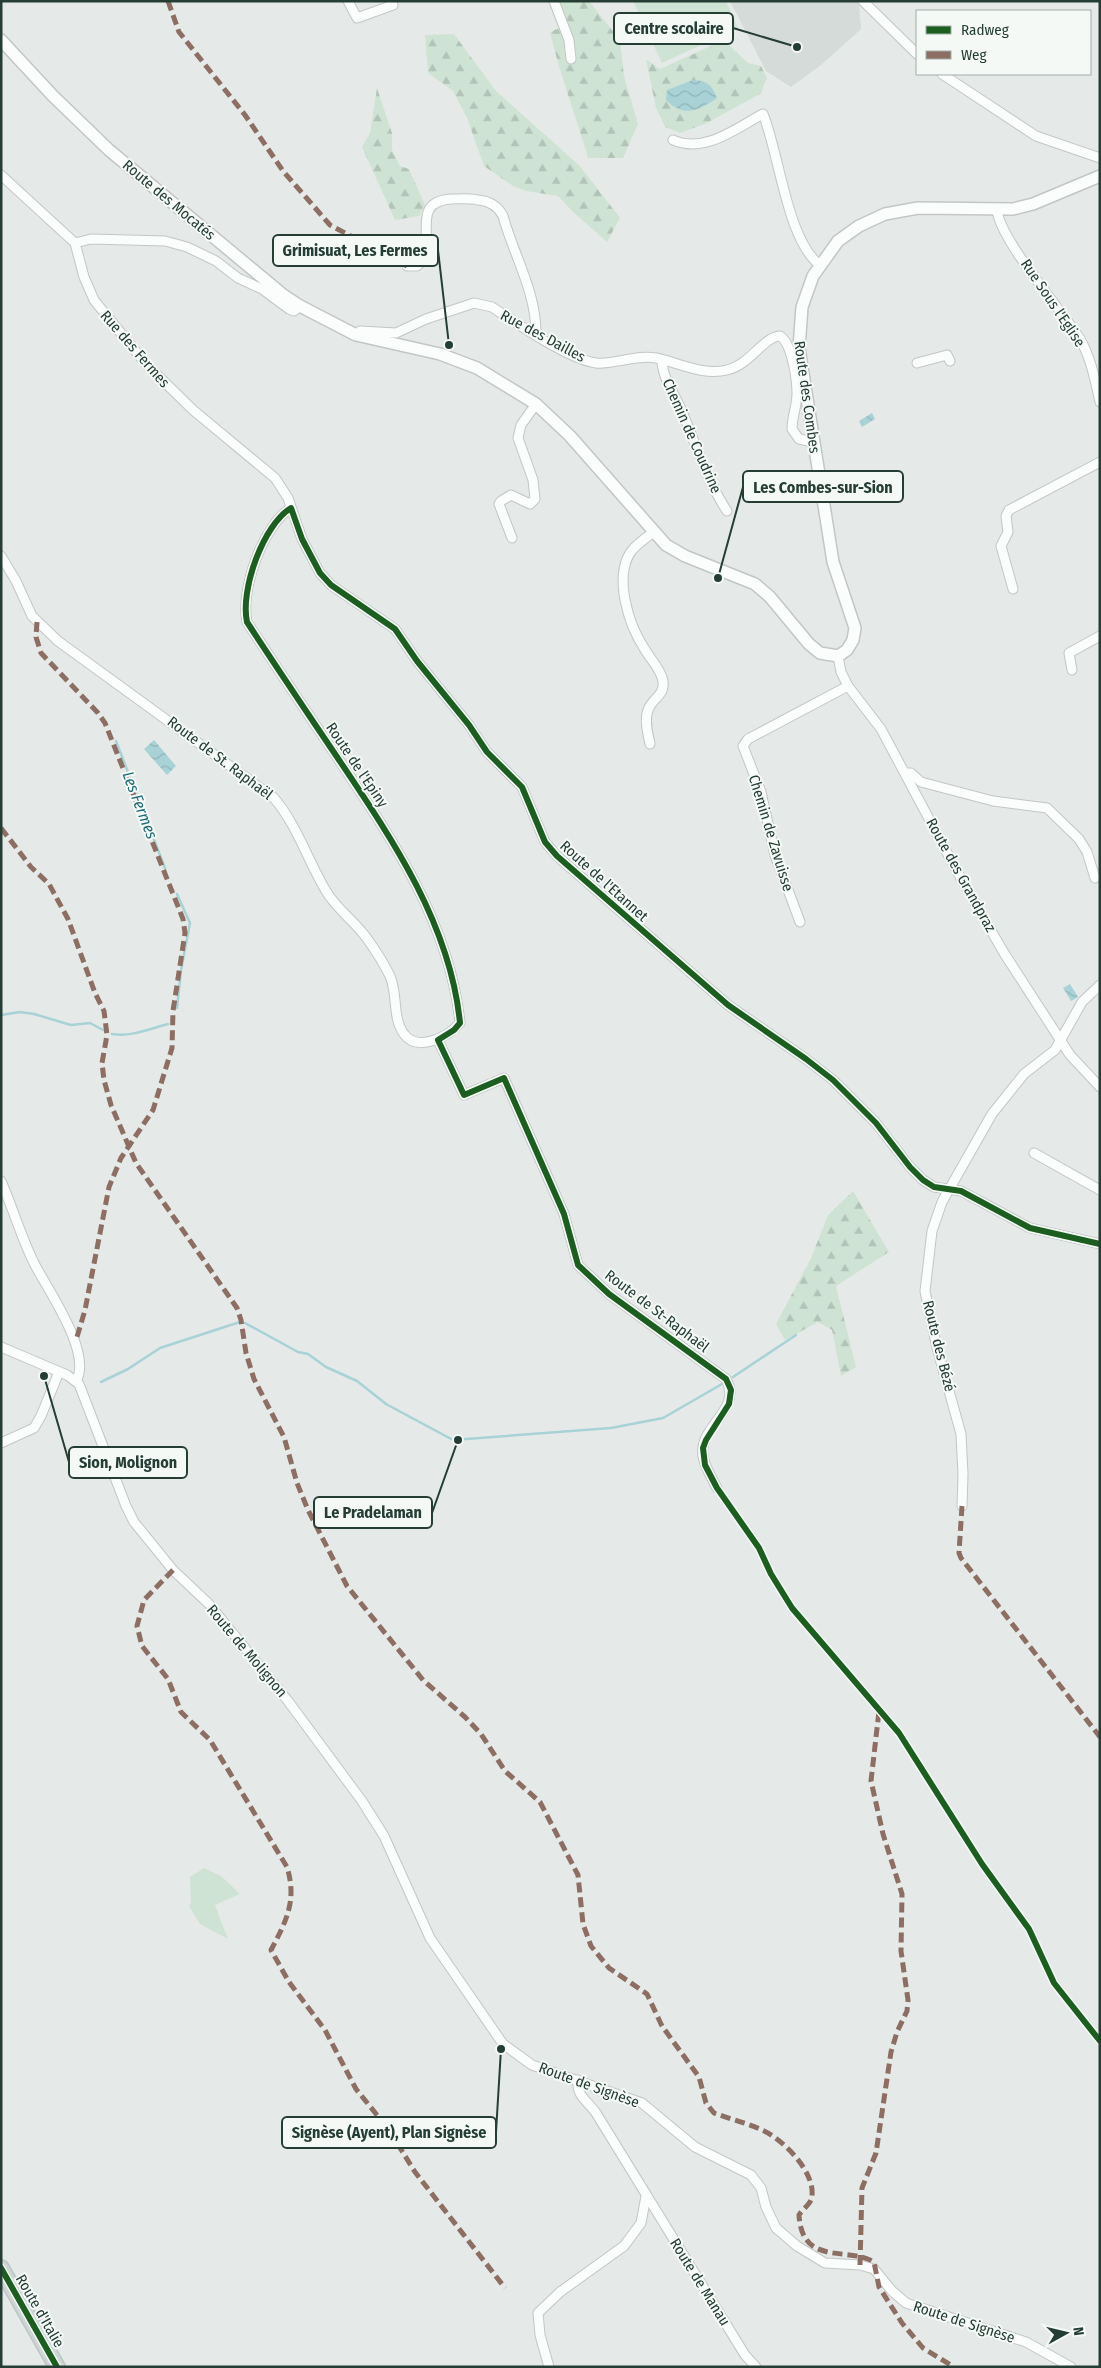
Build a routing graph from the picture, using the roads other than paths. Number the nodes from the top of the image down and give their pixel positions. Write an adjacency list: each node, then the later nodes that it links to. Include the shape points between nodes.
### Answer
1 (348, 1): 4 (street, via 357,18)
2 (554, 1): 7 (street, via 569,40)
3 (863, 1): 6 (street)
4 (393, 5)
5 (1, 40): 19 (street, Route des Mocatés, via 108,150)
6 (916, 53)
7 (571, 59)
8 (944, 75): 10 (street, via 1036,136)
9 (673, 140): 17 (street, via 686,144 707,143 763,114 793,220 811,257)
10 (1100, 158)
11 (1, 175): 16 (street)
12 (1100, 176): 13 (street, Route des Combes)
13 (1079, 184): 14 (street, Route des Combes); 15 (street, Route des Combes, via 1028,206)
14 (1100, 185)
15 (997, 210): 17 (street, Route des Combes, via 923,208 885,214 838,241); 25 (street, Rue Sous l'Eglise, via 998,222 1010,241 1080,340 1091,365)
16 (76, 243): 19 (street, via 91,239 165,241 187,246 262,289 289,309 294,311); 29 (street, Rue des Fermes, via 88,288 99,308 164,384 275,478)
17 (820, 265): 27 (street, Route des Combes, via 804,297 798,333)
18 (407, 266): 20 (street, via 417,266 424,258 426,217 431,206 440,201 465,199 490,203 503,216 522,268 533,302)
19 (300, 306): 21 (street, Route des Mocatés)
20 (536, 334): 21 (street, Rue des Dailles, via 492,307 479,303 396,333 364,330); 22 (street, Rue des Dailles, via 577,357 596,363 649,357)
21 (356, 335): 26 (street, via 464,362)
22 (662, 360): 27 (street, Rue des Dailles, via 708,371 726,370 742,365 771,338 780,336 790,349 797,394 792,428 799,439); 30 (street, Chemin de Coudrine, via 662,370 706,476)
23 (950, 361): 24 (street, via 947,355)
24 (917, 363)
25 (1100, 402)
26 (536, 404): 31 (street, via 570,436); 32 (street, via 521,425 518,438 533,480 535,500 526,504 511,495 499,504)
27 (813, 442): 36 (street, Route des Combes, via 833,562 855,628 851,645)
28 (1100, 462): 34 (street, via 1009,510 1006,516 1008,532 1001,546)
29 (291, 508): 44 (street, Route de l'Epiny, via 276,520 257,560 245,597 247,622 416,882 436,929 458,1000 460,1023); 49 (street, Route de l'Etannet, via 302,539 320,572 331,585 394,629 488,752 522,786 545,842 557,856 728,1005 833,1080 876,1123 923,1180 934,1187)
30 (727, 511)
31 (652, 533): 36 (street, via 685,556 755,584 814,649 828,656); 39 (street, via 629,554 623,581 636,634 663,682 662,693 652,703 647,715)
32 (512, 538)
33 (1, 556): 44 (street, Route de St. Raphaël, via 37,622 70,650 274,798 284,810 327,892 368,939 390,976 404,1035 416,1042)
34 (1013, 589)
35 (1100, 636): 37 (street, via 1069,653)
36 (838, 656): 38 (street, Route des Grandpraz)
37 (1072, 670)
38 (848, 686): 40 (street, Route des Grandpraz, via 881,729); 42 (street, Chemin de Zavuisse, via 748,739 743,746 761,792 775,855)
39 (650, 744)
40 (905, 773): 41 (street, via 911,773 922,782 993,801 1047,808 1079,839); 45 (street, Route des Grandpraz, via 966,888)
41 (1095, 878)
42 (800, 922)
43 (1100, 985): 45 (street, Route des Bézé, via 1082,1002)
44 (438, 1040): 56 (street, Route de St-Raphaël, via 464,1096 504,1078 564,1214 578,1265 609,1294 726,1379 731,1390 729,1404 703,1448 706,1465)
45 (1060, 1040): 46 (street, Route des Grandpraz); 49 (street, Route des Bézé, via 1044,1061 1024,1074 992,1114)
46 (1100, 1087)
47 (1034, 1153): 50 (street)
48 (1, 1181): 54 (street, via 33,1262 73,1332 80,1374)
49 (950, 1189): 51 (street, Route de l'Etannet, via 970,1195 1030,1228); 57 (street, Route des Bézé, via 932,1231 925,1291 961,1434)
50 (1100, 1190)
51 (1100, 1244)
52 (1, 1347): 53 (street)
53 (59, 1372): 54 (street); 55 (street, via 34,1428)
54 (76, 1381): 58 (street, Route de Molignon, via 134,1522 173,1570 209,1604 264,1671 362,1800 384,1836 430,1938)
55 (1, 1443)
56 (718, 1488)
57 (962, 1506)
58 (466, 1991): 59 (street, Route de Signèse, via 497,2036 517,2056 532,2065)
59 (578, 2080): 60 (street, Route de Manau, via 578,2092 596,2113); 65 (street, Route de Signèse, via 642,2103 695,2147 751,2175 761,2188 776,2228 825,2263 874,2269 906,2303 1026,2342)
60 (646, 2196): 63 (street, via 641,2223 624,2246 560,2292 538,2313); 64 (street, Route de Manau, via 745,2355)
61 (1, 2268): 62 (main road, Route d'Italie)
62 (57, 2367)
63 (548, 2367)
64 (756, 2367)
65 (1071, 2367)

